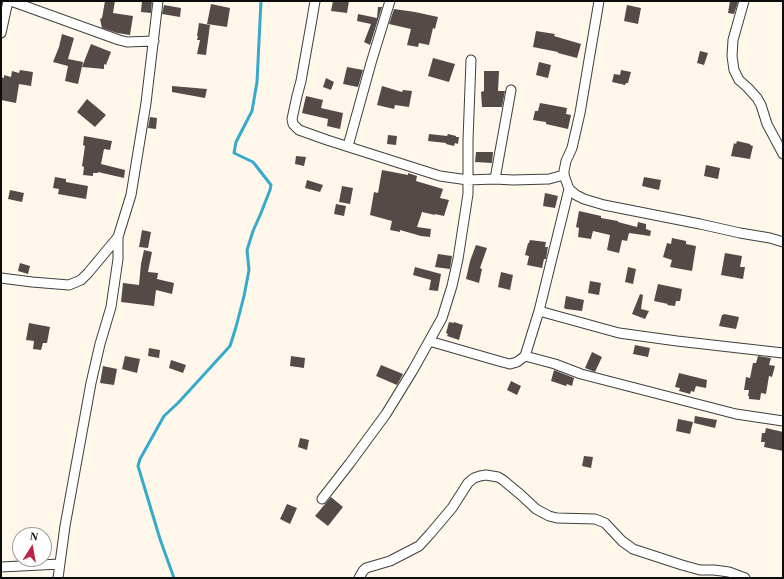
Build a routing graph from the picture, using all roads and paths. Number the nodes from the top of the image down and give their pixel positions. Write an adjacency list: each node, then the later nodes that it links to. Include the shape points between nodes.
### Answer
1 (9, 1): 7 (street); 8 (street, via 119,40)
2 (158, 1): 8 (street)
3 (315, 1): 11 (street, via 301,81 292,114 293,124 299,130)
4 (390, 1): 11 (street)
5 (599, 1): 13 (street, via 580,113)
6 (744, 1): 12 (street, via 734,40 734,70 739,80 757,98)
7 (1, 33)
8 (154, 41): 17 (street, via 130,195)
9 (471, 60): 15 (street)
10 (512, 90): 14 (street)
11 (348, 146): 15 (street, via 411,168)
12 (783, 154)
13 (564, 175): 14 (street, via 539,179); 16 (street)
14 (495, 179): 15 (street)
15 (468, 180): 21 (street, via 468,194 452,286 442,318)
16 (569, 188): 18 (street, via 584,200); 20 (street)
17 (118, 237): 19 (street, via 88,274 69,285); 26 (street, via 118,259 111,308 91,383)
18 (783, 242)
19 (1, 278)
20 (539, 311): 22 (street, via 618,333); 23 (street)
21 (429, 341): 23 (street, via 510,364); 25 (street, via 406,384 386,414)
22 (783, 353)
23 (525, 356): 24 (street, via 580,374 736,414)
24 (783, 421)
25 (322, 499)
26 (60, 564): 27 (street); 28 (street)
27 (1, 567)
28 (58, 578)
29 (359, 578): 30 (street, via 366,568 390,561 419,546 452,508 468,483 474,478 486,475 503,480 536,509 549,516 595,519 605,524 633,549 682,566 729,572)
30 (745, 578)

